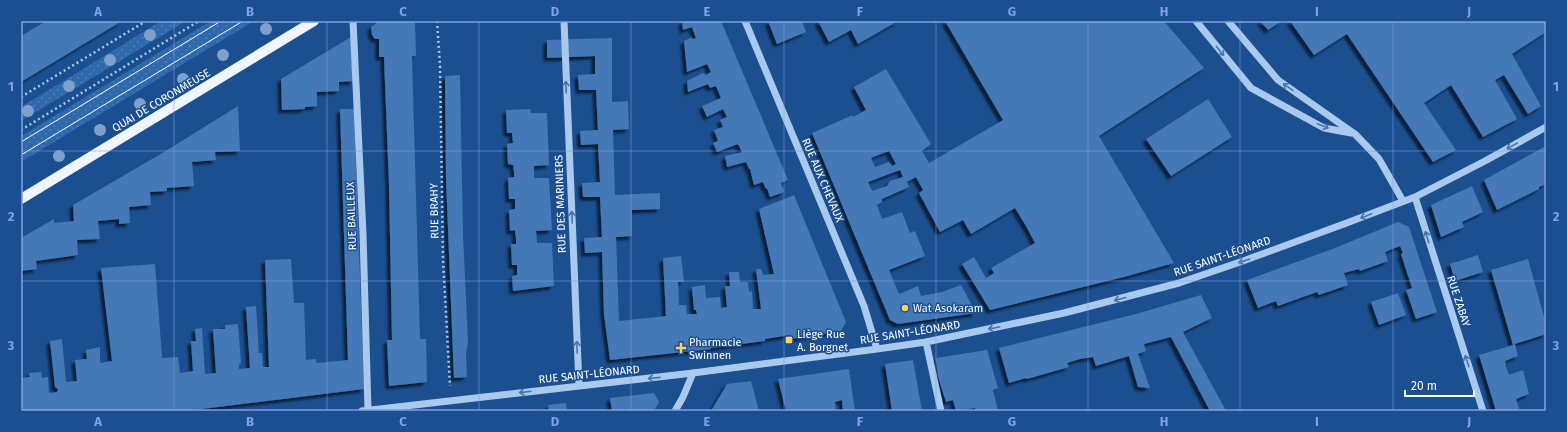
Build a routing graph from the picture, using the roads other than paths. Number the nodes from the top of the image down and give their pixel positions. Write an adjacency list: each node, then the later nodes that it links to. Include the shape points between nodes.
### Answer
1 (314, 21): 10 (main road, QUAI DE CORONMEUSE)
2 (353, 21): 16 (street, RUE BAILLEUX, via 363,234)
3 (564, 21): 15 (street, RUE DES MARINIERS, one-way to 3)
4 (745, 21): 13 (street, RUE AUX CHEVAUX, via 864,306)
5 (1196, 21): 8 (street, one-way to 8, via 1251,88 1324,128)
6 (1228, 21): 8 (street, one-way to 6, via 1278,80)
7 (1546, 127): 9 (street, RUE SAINT-LÉONARD, one-way to 9)
8 (1355, 134): 11 (street, via 1379,159)
9 (1415, 197): 11 (street, RUE SAINT-LÉONARD); 19 (street, RUE ZABAY, one-way to 9)
10 (21, 199)
11 (1402, 201): 12 (street, RUE SAINT-LÉONARD, one-way to 12, via 1251,259 1179,283 1064,313)
12 (926, 342): 13 (street, RUE SAINT-LÉONARD); 18 (street)
13 (877, 349): 14 (street, RUE SAINT-LÉONARD)
14 (693, 373): 15 (street, RUE SAINT-LÉONARD, one-way to 15); 17 (street)
15 (579, 386): 16 (street, RUE SAINT-LÉONARD, one-way to 16)
16 (365, 411)
17 (675, 411)
18 (941, 411)
19 (1483, 411)

